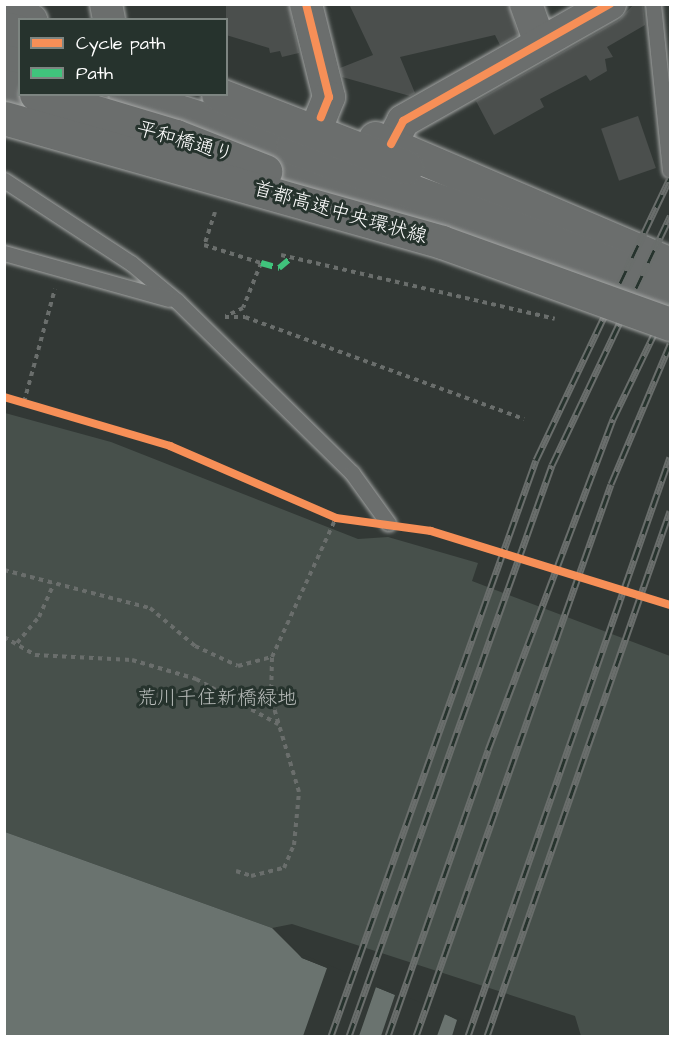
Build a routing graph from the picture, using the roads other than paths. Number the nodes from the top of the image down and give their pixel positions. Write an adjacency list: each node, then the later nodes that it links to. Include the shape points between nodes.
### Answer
1 (306, 4): 13 (street, via 329,97)
2 (526, 4): 7 (street)
3 (610, 4): 7 (street)
4 (653, 4): 16 (lane)
5 (4, 11): 6 (main road)
6 (24, 18)
7 (540, 43): 15 (street, via 403,121)
8 (228, 85): 13 (main road)
9 (18, 96): 23 (main road, 平和橋通り, via 244,159)
10 (43, 96): 19 (main road, bridge, via 176,136)
11 (131, 96): 18 (main road, via 292,147)
12 (223, 96): 18 (main road, via 373,151)
13 (321, 117): 15 (main road)
14 (4, 118): 19 (main road, 首都高速中央環状線, bridge)
15 (391, 144): 21 (main road)
16 (670, 170)
17 (4, 180): 22 (lane, via 131,263)
18 (540, 234): 21 (main road)
19 (442, 242): 24 (main road, 首都高速中央環状線, bridge)
20 (4, 253): 22 (lane)
21 (669, 265)
22 (177, 301): 25 (lane, via 352,473)
23 (670, 305)
24 (670, 324)
25 (388, 523)

